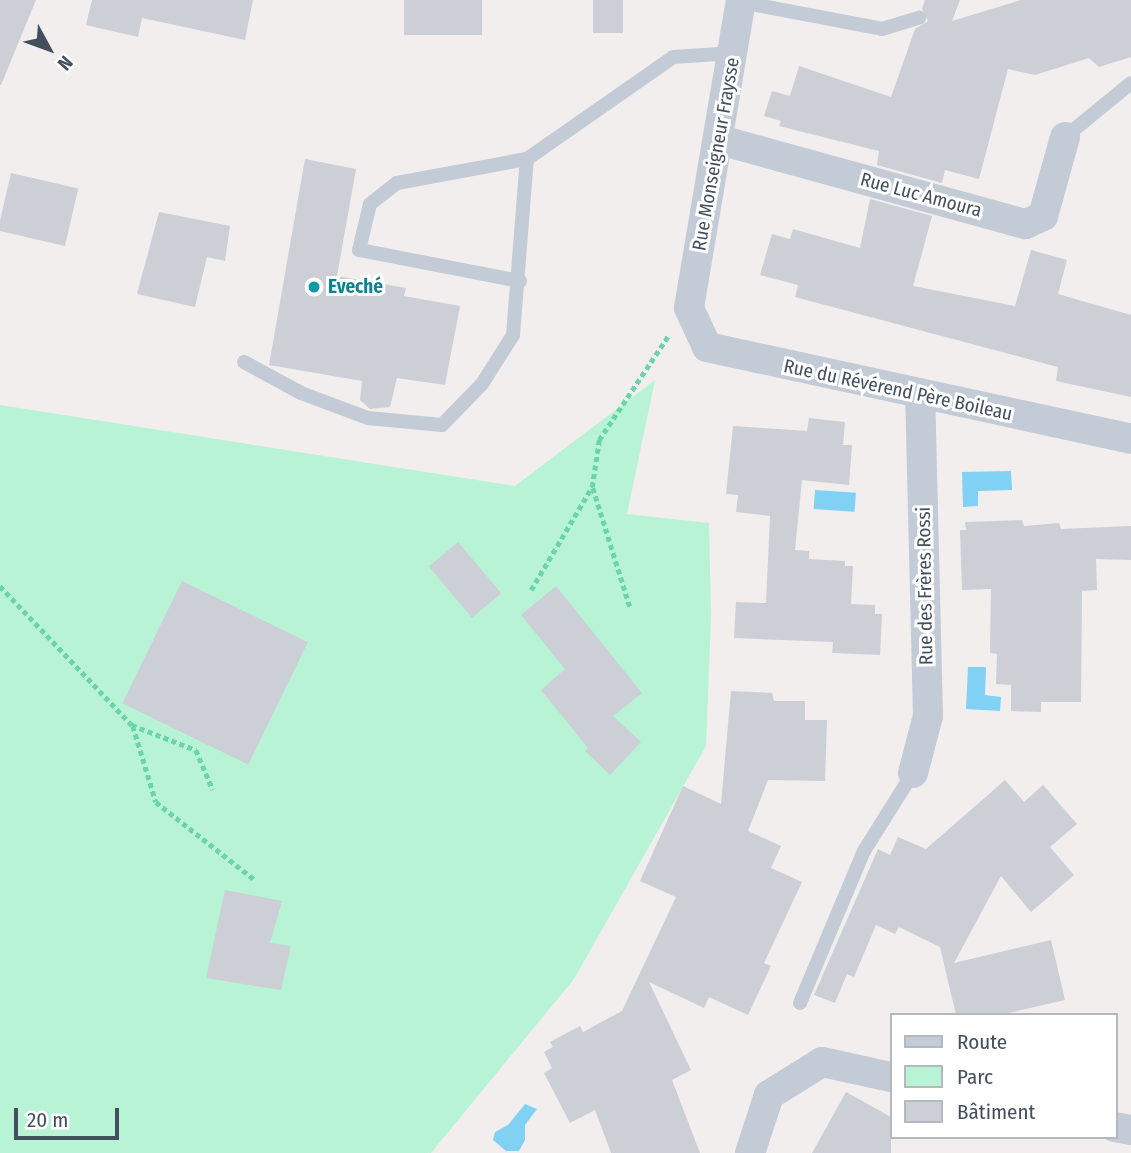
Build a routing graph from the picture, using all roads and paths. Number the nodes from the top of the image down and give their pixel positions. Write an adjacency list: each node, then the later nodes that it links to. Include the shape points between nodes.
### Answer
1 (741, 1): 2 (lane, via 882,29); 3 (street, Rue Monseigneur Fraysse)
2 (919, 18)
3 (734, 52): 6 (street, Rue Monseigneur Fraysse); 7 (lane, via 673,57)
4 (1131, 83): 5 (lane)
5 (1065, 137): 6 (street, Rue Luc Amoura, via 1043,216 1026,224)
6 (720, 140): 9 (street, Rue Monseigneur Fraysse)
7 (527, 159): 8 (lane); 8 (lane, via 397,183 370,204 359,250)
8 (520, 281): 10 (lane, via 513,335 482,384 442,425 368,418 301,393)
9 (689, 308): 11 (street, Rue du Révérend Père Boileau, via 707,347); 13 (path, via 599,440)
10 (244, 362)
11 (920, 397): 12 (street, Rue du Révérend Père Boileau); 18 (street, Rue des Frères Rossi, via 928,716)
12 (1131, 439)
13 (592, 487): 15 (path); 16 (path)
14 (0, 586): 17 (path)
15 (531, 590)
16 (630, 607)
17 (132, 725): 19 (path, via 196,750); 20 (path, via 156,802)
18 (913, 773): 21 (lane, via 864,851)
19 (213, 790)
20 (254, 878)
21 (800, 1003)
22 (890, 1077): 23 (street, via 822,1062 769,1095)
23 (750, 1153)

